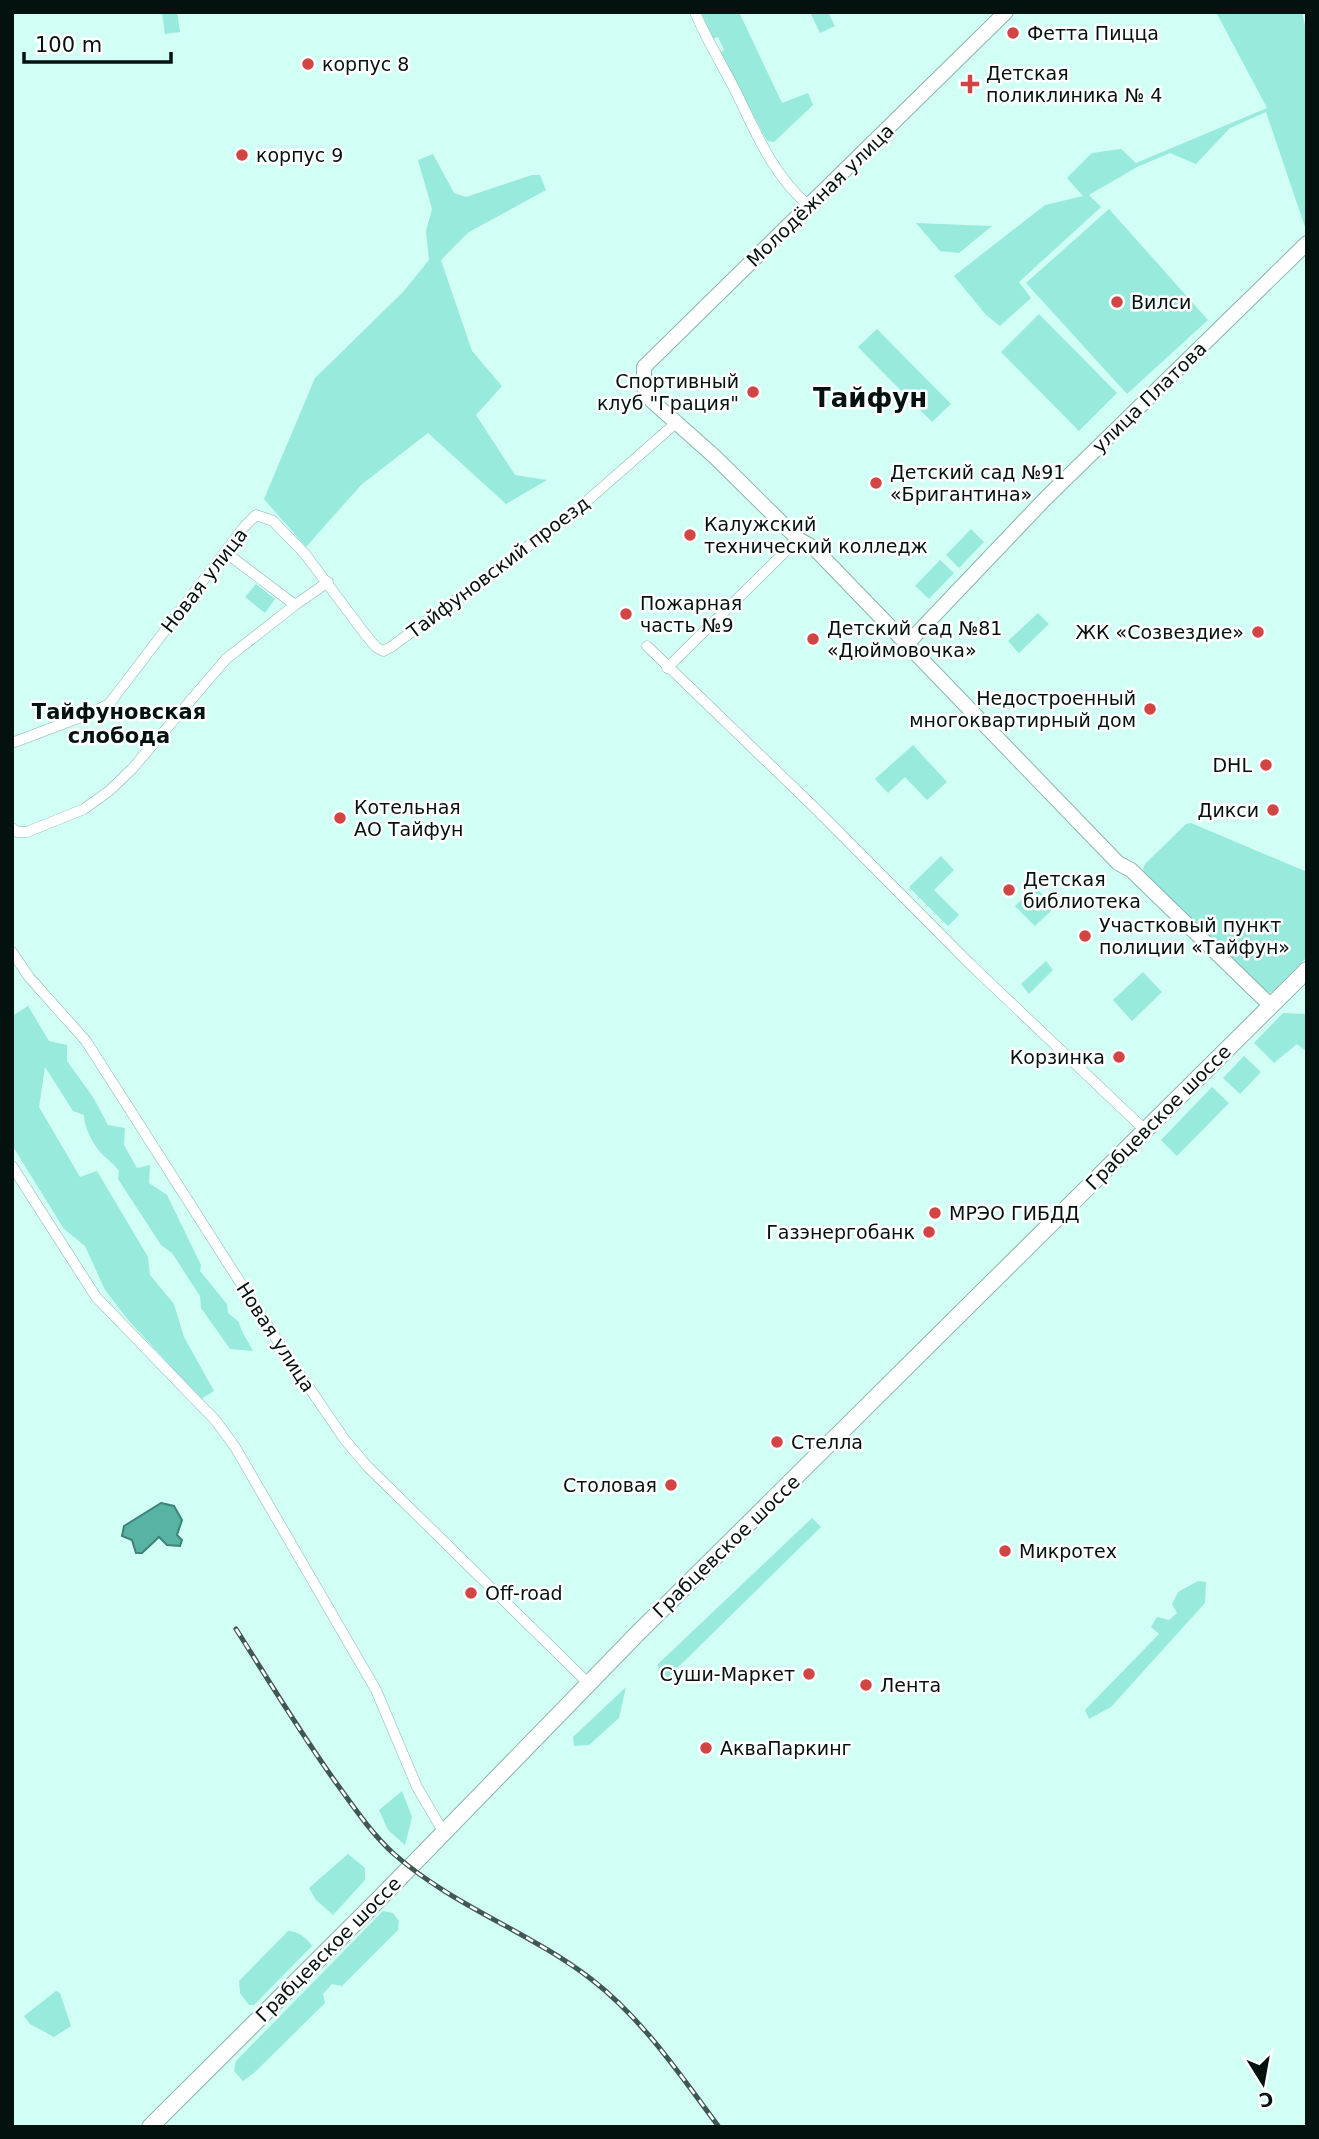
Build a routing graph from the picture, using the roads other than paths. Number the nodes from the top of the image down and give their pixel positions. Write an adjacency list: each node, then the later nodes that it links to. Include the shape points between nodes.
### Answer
1 (695, 12): 3 (street, via 771,163)
2 (1006, 12): 3 (street, Молодёжная улица)
3 (809, 206): 5 (street, Молодёжная улица, via 644,367 644,388)
4 (1307, 243): 10 (street, улица Платова, via 1045,499)
5 (677, 422): 6 (street); 8 (street, Тайфуновский проезд, via 576,512 383,651)
6 (798, 539): 10 (street, via 814,548); 12 (street)
7 (225, 552): 8 (street, Новая улица, via 256,515 273,521); 9 (street); 13 (street, Новая улица, via 109,704)
8 (328, 582): 9 (street)
9 (295, 604): 14 (street, via 226,659 109,790 84,809 27,832)
10 (907, 644): 17 (street, via 1118,863)
11 (647, 646): 12 (street)
12 (667, 668): 18 (street)
13 (12, 743)
14 (12, 828)
15 (12, 952): 20 (street, Новая улица, via 86,1041 345,1440)
16 (1307, 970): 17 (main road, Грабцевское шоссе)
17 (1270, 1005): 18 (main road, Грабцевское шоссе)
18 (1145, 1130): 20 (main road, Грабцевское шоссе)
19 (12, 1166): 21 (street, via 96,1297 216,1421 235,1447 376,1690 417,1787)
20 (589, 1684): 21 (main road, Грабцевское шоссе)
21 (443, 1833): 22 (main road, Грабцевское шоссе)
22 (150, 2127)

